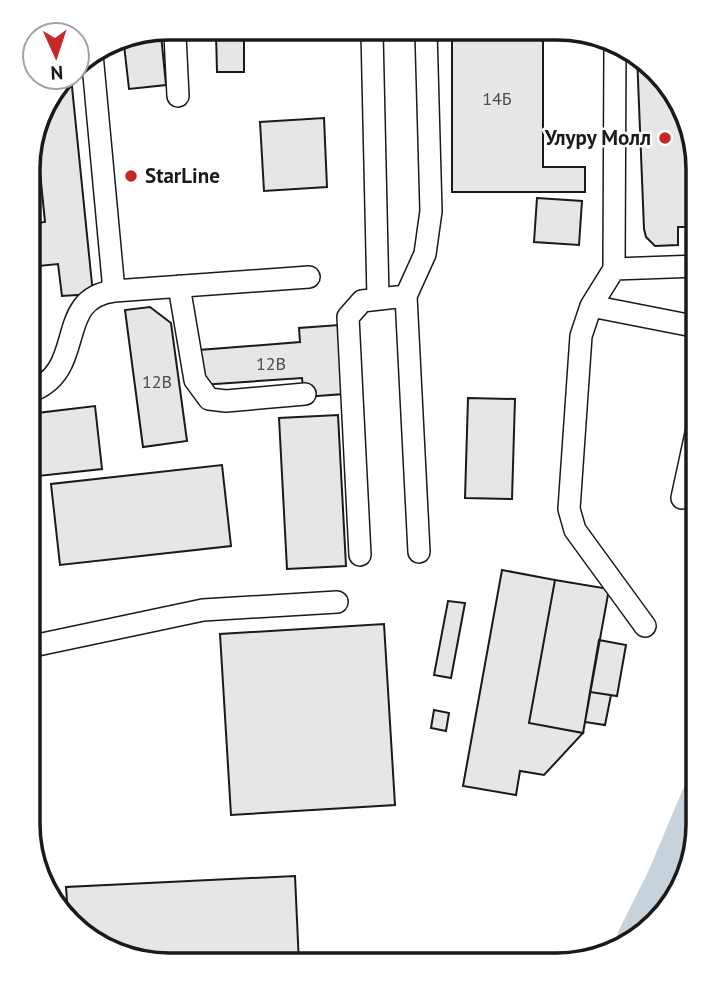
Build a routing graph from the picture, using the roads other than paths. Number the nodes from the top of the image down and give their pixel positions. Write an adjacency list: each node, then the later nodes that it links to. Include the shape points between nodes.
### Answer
1 (175, 40): 6 (lane)
2 (372, 40): 13 (lane)
3 (426, 40): 12 (lane, via 431,211 425,254)
4 (615, 55): 8 (lane)
5 (93, 66): 11 (lane)
6 (178, 96)
7 (686, 266): 8 (lane)
8 (614, 269): 14 (lane)
9 (309, 276): 10 (lane)
10 (179, 286): 11 (lane); 17 (lane, via 195,380 209,399)
11 (114, 291): 16 (lane, via 98,293 80,309 57,372)
12 (406, 296): 13 (lane); 20 (lane)
13 (378, 298): 21 (lane, via 362,302 348,317)
14 (591, 306): 15 (lane); 23 (lane, via 581,336 569,509 575,530)
15 (686, 325)
16 (40, 387)
17 (305, 394)
18 (686, 478): 19 (lane)
19 (681, 498)
20 (419, 552)
21 (360, 555)
22 (337, 602): 24 (lane, via 203,610)
23 (645, 626)
24 (40, 644)

